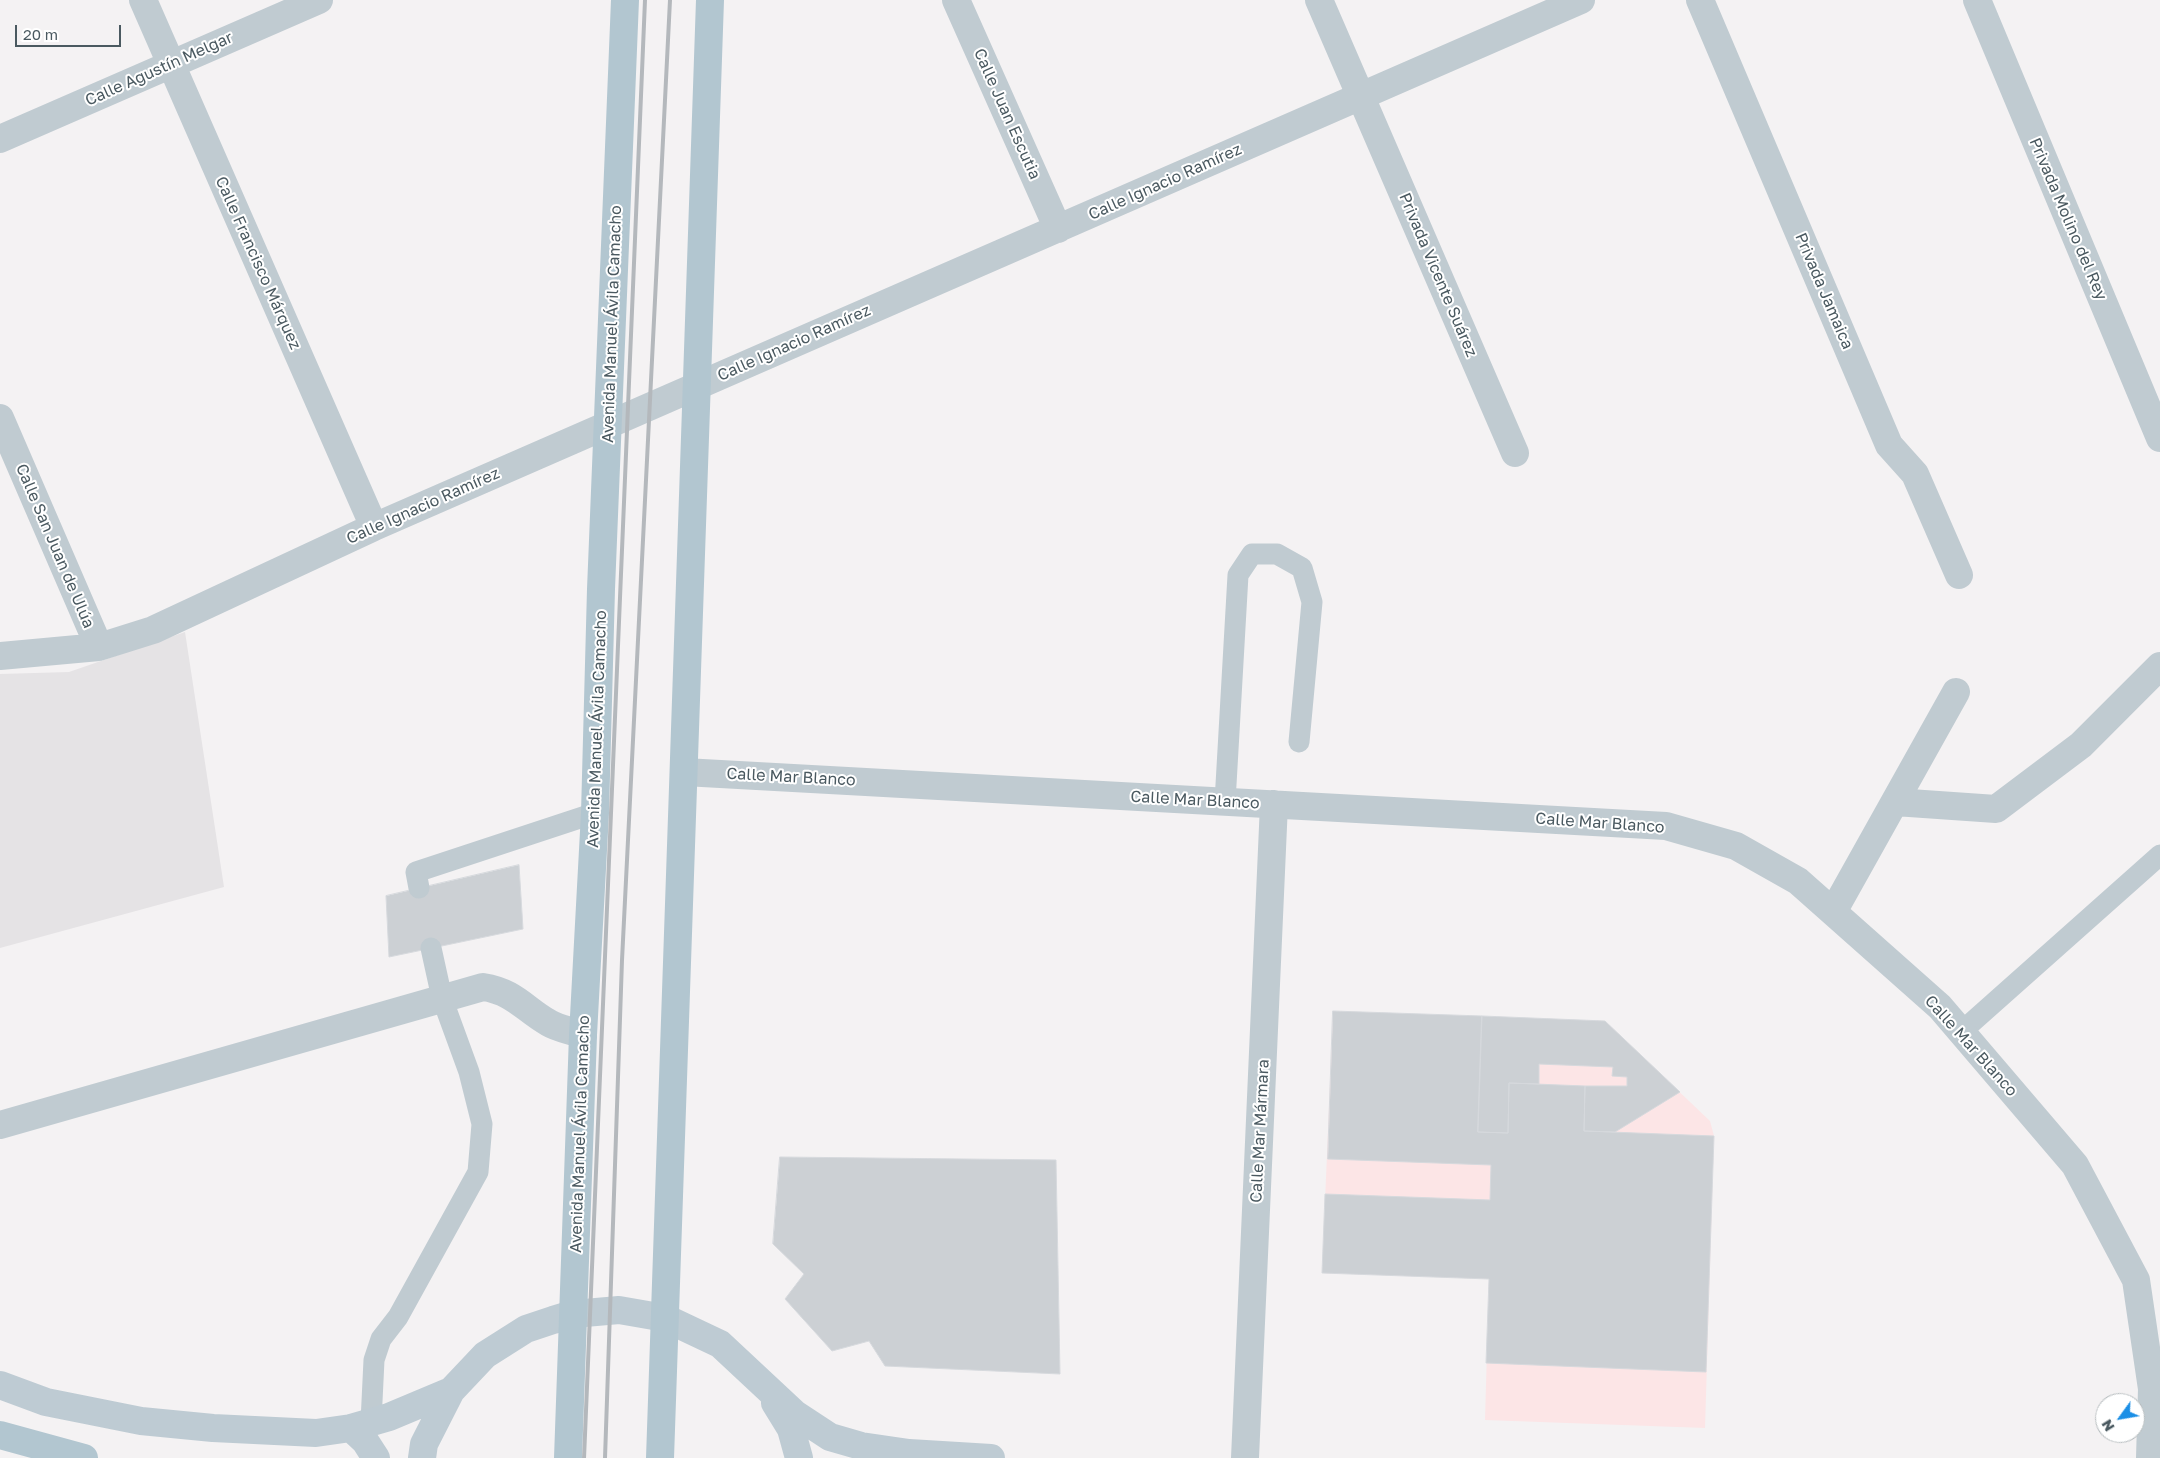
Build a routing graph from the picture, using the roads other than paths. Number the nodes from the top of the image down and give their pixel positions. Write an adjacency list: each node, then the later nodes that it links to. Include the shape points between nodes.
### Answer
1 (142, 0): 10 (street, Calle Francisco Márquez)
2 (319, 0): 10 (street, Calle Agustín Melgar)
3 (625, 0): 16 (main road, Avenida Manuel Ávila Camacho)
4 (710, 0): 14 (main road)
5 (956, 0): 13 (street, Calle Juan Escutia)
6 (1319, 0): 11 (street, Privada Vicente Suárez)
7 (1581, 0): 11 (street, Calle Ignacio Ramírez)
8 (1700, 0): 20 (street, Privada Jamaica, via 1889,445 1915,474)
9 (1977, 0): 17 (street, Privada Molino del Rey)
10 (171, 64): 12 (street, Calle Agustín Melgar); 19 (street, Calle Francisco Márquez)
11 (1361, 96): 13 (street, Calle Ignacio Ramírez); 18 (street, Privada Vicente Suárez)
12 (0, 139)
13 (1058, 229): 14 (street, Calle Ignacio Ramírez)
14 (697, 387): 16 (street, Calle Ignacio Ramírez); 26 (main road)
15 (0, 418): 21 (street, Calle San Juan de Ulúa)
16 (608, 425): 19 (street, Calle Ignacio Ramírez); 30 (main road, Avenida Manuel Ávila Camacho)
17 (2160, 438)
18 (1515, 453)
19 (374, 526): 21 (street, Calle Ignacio Ramírez, via 153,630)
20 (1959, 575)
21 (99, 647): 22 (street, Calle Ignacio Ramírez)
22 (0, 656)
23 (2160, 666): 28 (street, via 2081,745 1996,809)
24 (1956, 692): 28 (street)
25 (1299, 742): 27 (lane, via 1312,602 1302,568 1277,554 1252,554 1238,575)
26 (684, 772): 27 (street, Calle Mar Blanco); 40 (main road)
27 (1225, 802): 29 (street, Calle Mar Blanco)
28 (1895, 802): 33 (street)
29 (1274, 804): 33 (street, Calle Mar Blanco, via 1666,826 1736,846 1798,881); 53 (street, Calle Mar Mármara)
30 (595, 813): 32 (lane, via 416,872); 37 (main road, Avenida Manuel Ávila Camacho)
31 (2160, 855): 36 (lane)
32 (419, 888)
33 (1833, 912): 36 (street, Calle Mar Blanco, via 1940,1007)
34 (432, 948): 35 (lane)
35 (442, 998): 37 (street, via 473,989 491,988 516,999 558,1028); 38 (street); 44 (lane, via 469,1072 482,1124 478,1172 398,1317 381,1339)
36 (1961, 1032): 54 (street, Calle Mar Blanco, via 2075,1165 2136,1280 2152,1389)
37 (583, 1034): 39 (main road, Avenida Manuel Ávila Camacho)
38 (0, 1125)
39 (573, 1314): 40 (main road, via 619,1310); 43 (main road, via 526,1329 485,1355); 49 (main road, Avenida Manuel Ávila Camacho)
40 (665, 1318): 41 (main road, via 720,1344); 50 (main road)
41 (764, 1384): 51 (main road, via 791,1430); 52 (main road, via 795,1414 830,1437 861,1446 910,1453)
42 (0, 1385): 44 (main road, via 46,1402 141,1420 213,1428 316,1433)
43 (451, 1391): 44 (main road); 48 (main road, via 424,1444)
44 (361, 1425): 47 (main road)
45 (0, 1435): 46 (main road)
46 (84, 1458)
47 (376, 1458)
48 (422, 1458)
49 (568, 1458)
50 (660, 1458)
51 (799, 1458)
52 (991, 1458)
53 (1245, 1458)
54 (2150, 1458)

